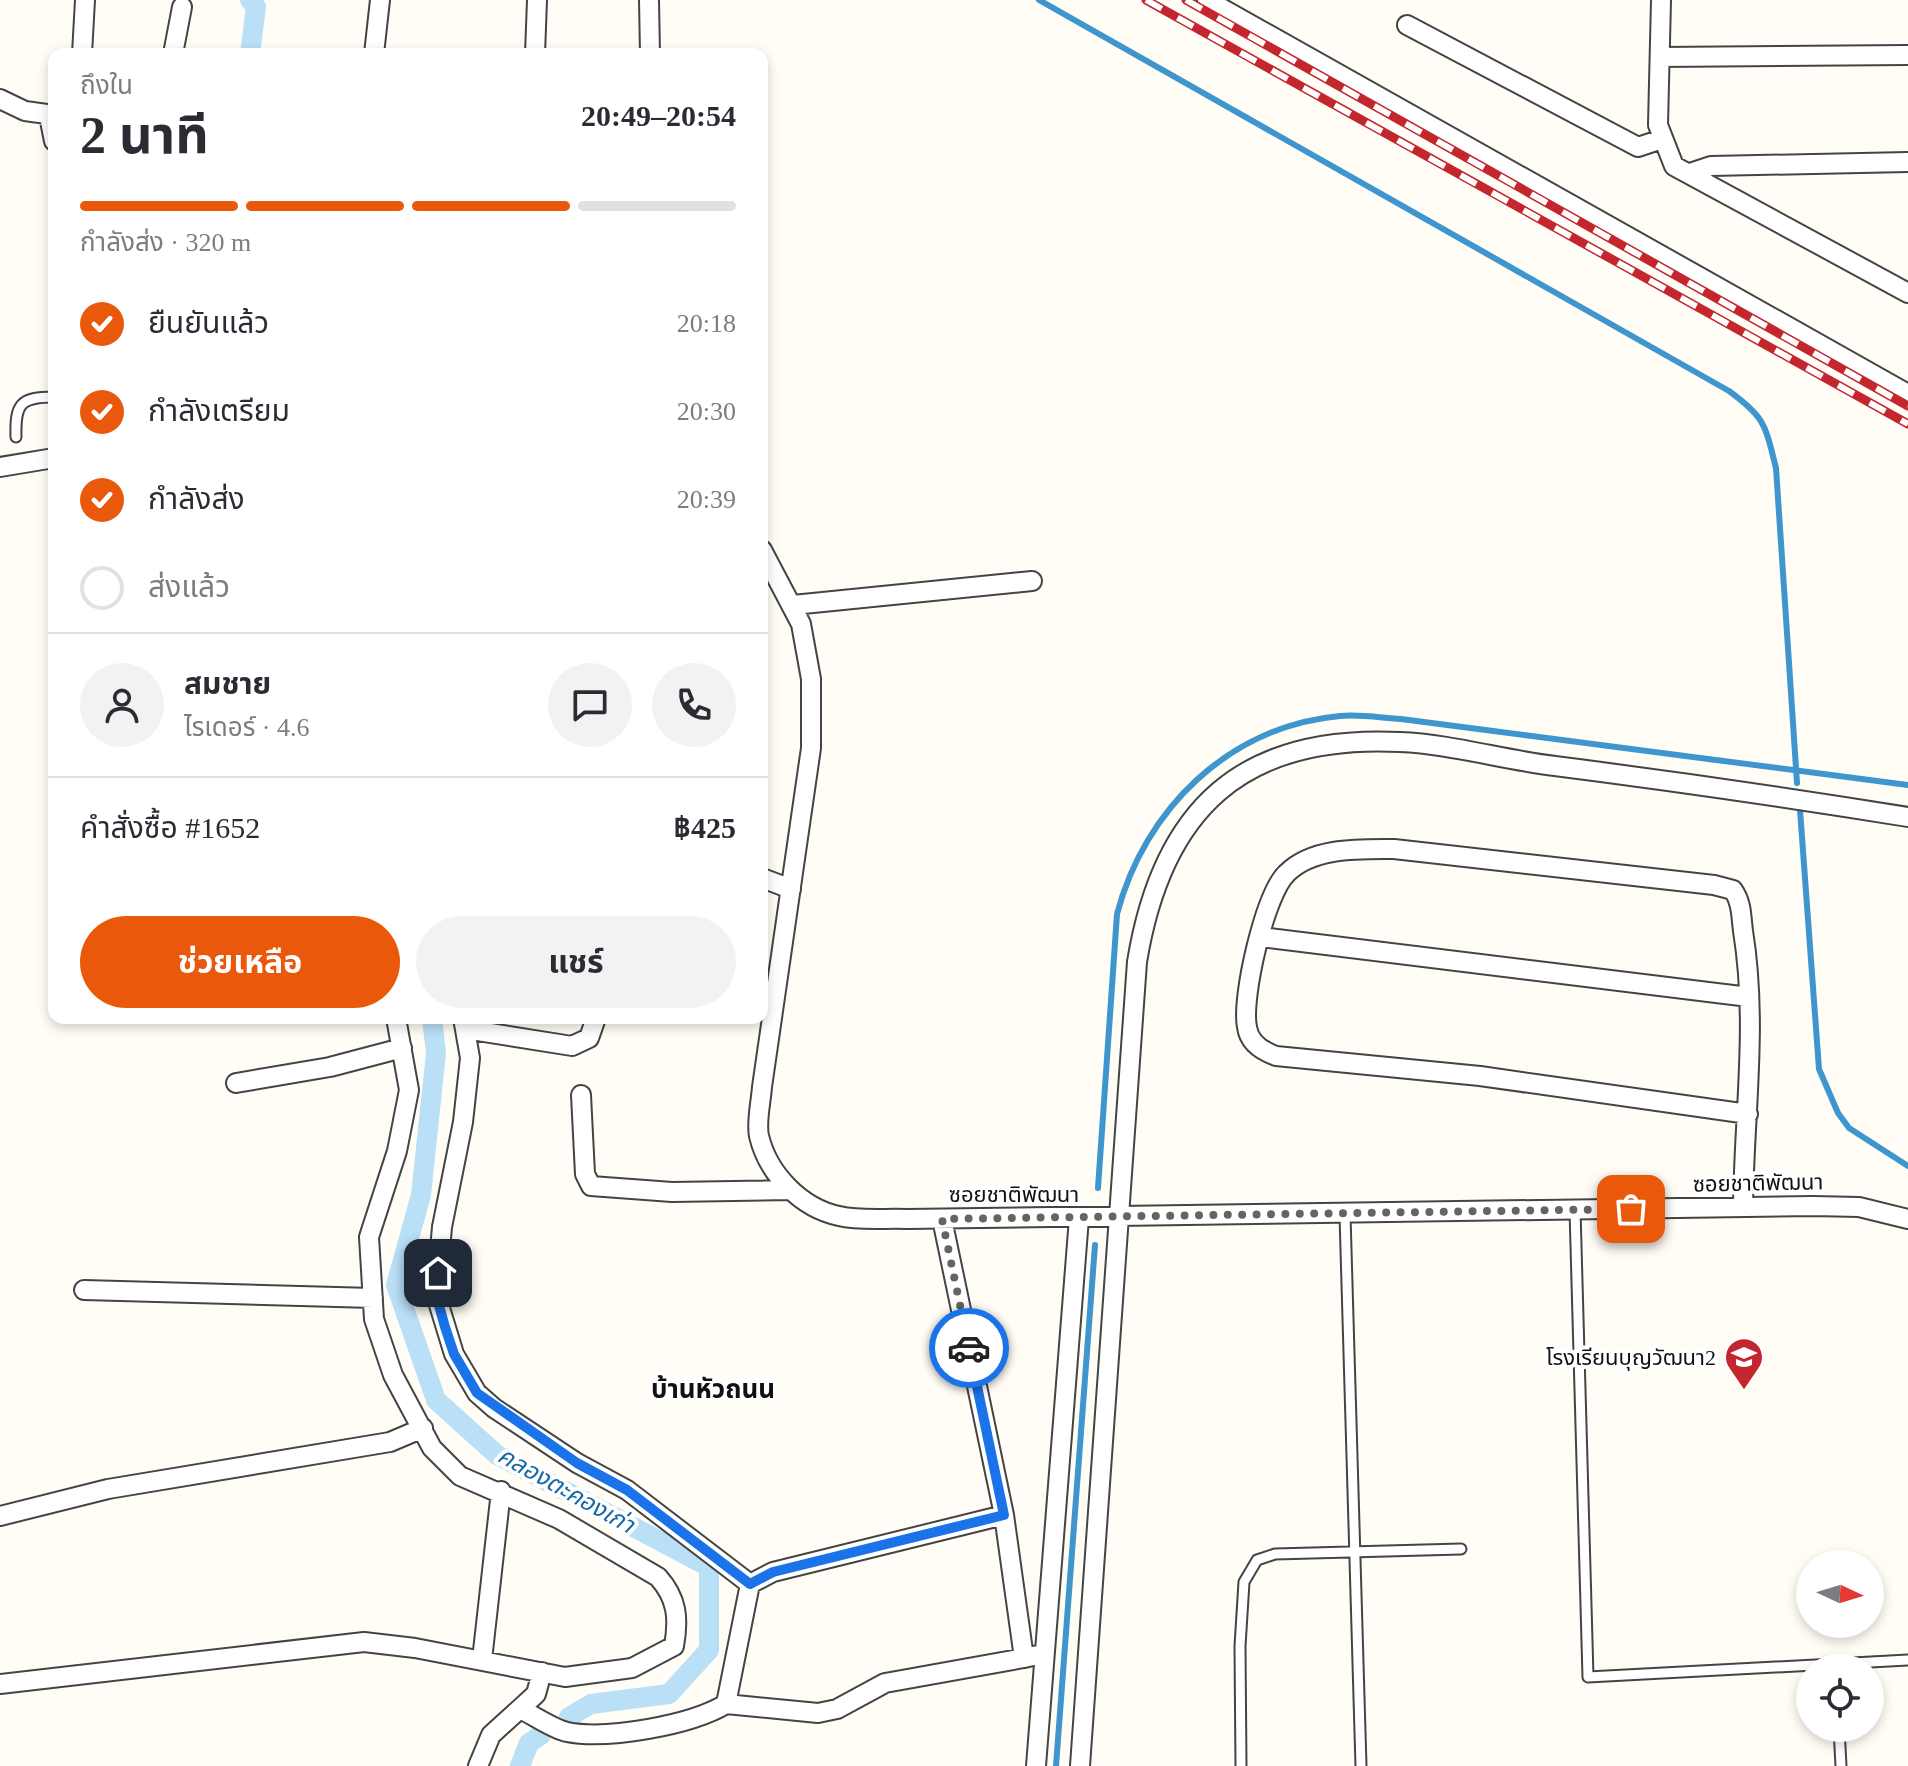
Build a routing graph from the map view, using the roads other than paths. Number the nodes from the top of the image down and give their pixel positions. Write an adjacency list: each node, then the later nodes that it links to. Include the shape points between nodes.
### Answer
1 (85, 0): 9 (street)
2 (380, 0): 11 (street)
3 (537, 0): 12 (street)
4 (649, 0): 13 (street)
5 (1207, 0): 22 (street)
6 (1661, 0): 15 (street)
7 (182, 7): 10 (street)
8 (1407, 25): 18 (street, via 1638,147)
9 (82, 48)
10 (174, 48)
11 (375, 48)
12 (535, 48)
13 (650, 48)
14 (1908, 55): 15 (street)
15 (1660, 57): 18 (street)
16 (0, 99): 17 (street)
17 (48, 115)
18 (1662, 139): 20 (street, via 1674,166)
19 (1908, 162): 20 (street, via 1711,166)
20 (1690, 173): 21 (street)
21 (1908, 293)
22 (1908, 394)
23 (48, 398): 24 (lane, via 21,404)
24 (16, 437)
25 (48, 459): 26 (street)
26 (0, 467)
27 (768, 561): 29 (street, ซอยชาติพัฒนา)
28 (1032, 581): 29 (street)
29 (793, 605): 32 (street, ซอยชาติพัฒนา, via 811,679 811,734)
30 (1908, 817): 50 (street, via 1403,742 1332,742 1257,765 1231,779 1206,806 1176,843 1153,888 1137,962)
31 (768, 880): 32 (street)
32 (791, 889): 34 (street, ซอยชาติพัฒนา)
33 (1261, 937): 35 (street); 35 (street, via 1287,872 1341,850 1394,849 1725,886 1737,896); 44 (street, via 1246,1006 1247,1029 1261,1050 1276,1056 1480,1076)
34 (769, 987)
35 (1749, 997): 44 (street)
36 (397, 1024): 41 (street)
37 (464, 1024): 61 (street, via 470,1058 436,1295 454,1354 477,1393 494,1408 627,1490)
38 (469, 1024): 39 (street, via 572,1046 589,1038)
39 (594, 1024)
40 (766, 1024): 45 (street, ซอยชาติพัฒนา, via 759,1135)
41 (402, 1048): 42 (street); 54 (street, via 409,1090 397,1151 369,1237)
42 (236, 1083)
43 (581, 1095): 45 (street, via 585,1174 591,1186 672,1192)
44 (1748, 1114): 46 (street)
45 (790, 1190): 51 (street, ซอยชาติพัฒนา, via 838,1216)
46 (1743, 1207): 47 (street, ซอยชาติพัฒนา); 52 (street, ซอยชาติพัฒนา, via 1859,1207)
47 (1575, 1210): 48 (street, ซอยชาติพัฒนา); 66 (lane, via 1588,1677)
48 (1345, 1215): 50 (street, ซอยชาติพัฒนา); 60 (lane)
49 (1079, 1218): 50 (street, ซอยชาติพัฒนา); 51 (street, ซอยชาติพัฒนา); 62 (street)
50 (1121, 1218): 74 (street)
51 (942, 1219): 57 (street)
52 (1908, 1219)
53 (84, 1290): 54 (street)
54 (373, 1298): 55 (street, via 374,1319 393,1375)
55 (423, 1428): 56 (street, via 432,1448 460,1476); 58 (street, via 390,1442 108,1489)
56 (501, 1491): 63 (street); 67 (street, via 658,1577 671,1591 678,1621 674,1646 632,1668 565,1677)
57 (1004, 1515): 61 (street, via 773,1572); 62 (street)
58 (0, 1516)
59 (1461, 1549): 60 (lane)
60 (1355, 1551): 75 (lane, via 1275,1554 1257,1560 1246,1573 1240,1646); 76 (lane)
61 (750, 1584): 69 (street)
62 (1033, 1656): 69 (street, via 885,1683 837,1709 818,1713); 73 (street)
63 (482, 1660): 67 (street); 68 (street, via 364,1642)
64 (1908, 1660): 65 (lane)
65 (1884, 1662)
66 (1796, 1668)
67 (542, 1672): 70 (street, via 536,1694)
68 (0, 1684)
69 (726, 1704): 70 (street, via 703,1719 638,1731 566,1732)
70 (522, 1710): 72 (street, via 491,1735)
71 (1840, 1742): 77 (lane)
72 (478, 1766)
73 (1036, 1766)
74 (1080, 1766)
75 (1241, 1766)
76 (1361, 1766)
77 (1841, 1766)

